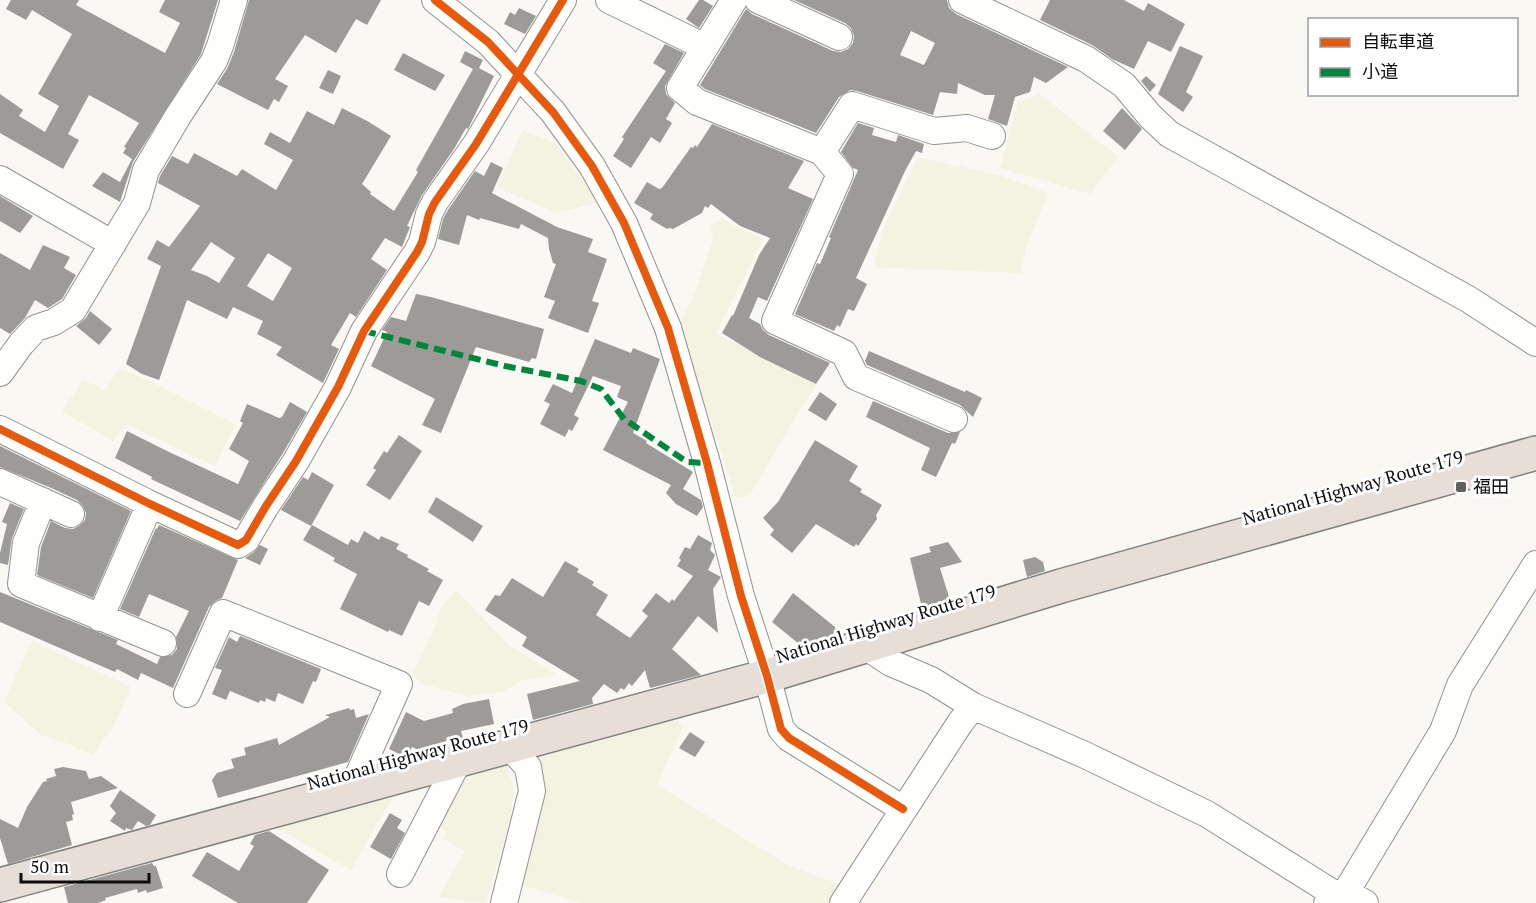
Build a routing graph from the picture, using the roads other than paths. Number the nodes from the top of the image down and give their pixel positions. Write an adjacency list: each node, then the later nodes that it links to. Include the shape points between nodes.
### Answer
1 (234, 0): 14 (street, via 214,61 146,170 137,203)
2 (435, 0): 10 (street, via 488,42)
3 (563, 0): 10 (street)
4 (609, 0): 9 (street)
5 (734, 0): 9 (street)
6 (758, 0): 8 (street)
7 (962, 0): 15 (street, via 1086,59 1124,85 1169,134 1468,299)
8 (839, 37)
9 (705, 47): 12 (street, via 680,88 697,102)
10 (519, 75): 22 (street, via 435,202 417,252 364,331 338,387 246,540 238,545); 28 (street, via 553,112 592,166 624,223 668,328 741,596)
11 (992, 135): 12 (street, via 967,128 934,131 852,105)
12 (822, 152): 17 (street, via 840,174 775,321 844,353 856,377)
13 (0, 179): 14 (street)
14 (113, 244): 16 (street, via 73,310 36,328)
15 (1536, 343)
16 (0, 373)
17 (954, 419)
18 (0, 429): 22 (street)
19 (1536, 453): 27 (highway, National Highway Route 179, via 1061,586)
20 (0, 482): 21 (street)
21 (43, 501): 23 (street); 25 (street, via 26,543 21,584)
22 (150, 504): 25 (street)
23 (71, 514)
24 (1536, 564): 37 (street, via 1460,686 1443,731)
25 (100, 618): 26 (street)
26 (163, 642)
27 (865, 646): 28 (highway, National Highway Route 179); 30 (street)
28 (767, 676): 31 (highway, National Highway Route 179); 34 (street, via 781,729 789,738)
29 (188, 694): 33 (street, via 223,613 399,684)
30 (973, 706): 34 (street); 37 (street, via 1207,814)
31 (508, 745): 32 (highway, National Highway Route 179); 38 (street, via 528,767 532,791)
32 (460, 758): 33 (highway, National Highway Route 179); 35 (street)
33 (352, 789): 36 (highway, National Highway Route 179)
34 (903, 809): 39 (street)
35 (400, 874)
36 (4, 890)
37 (1343, 898)
38 (504, 903)
39 (843, 903)

